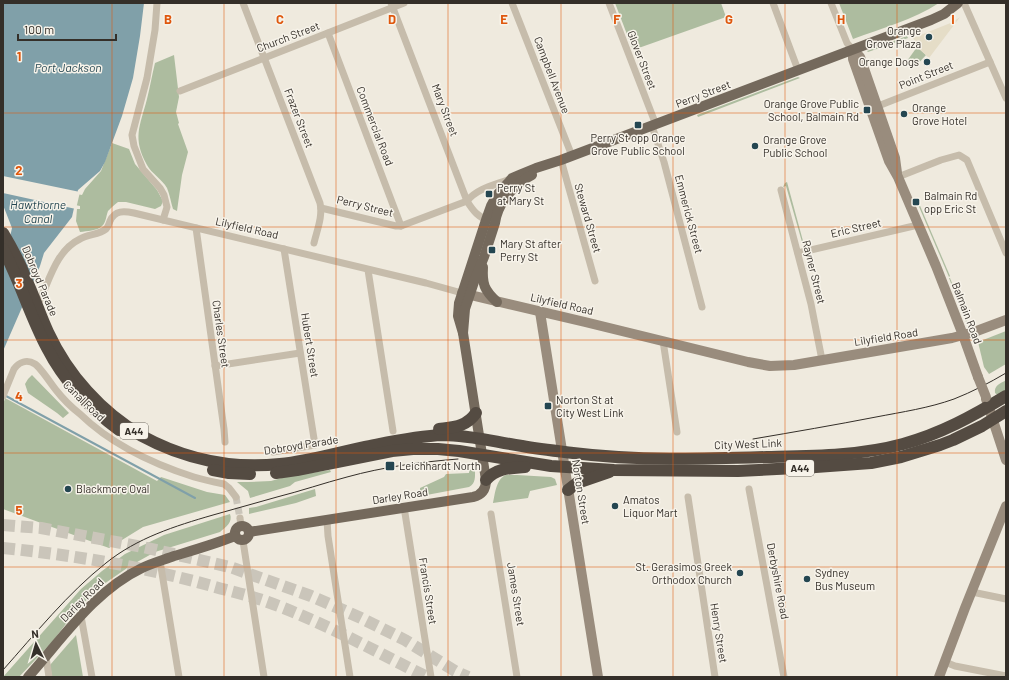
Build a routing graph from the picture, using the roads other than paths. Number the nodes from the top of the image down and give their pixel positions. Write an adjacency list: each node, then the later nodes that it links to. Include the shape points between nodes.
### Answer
1 (157, 3): 27 (street, via 147,78 132,135 143,169 166,199 167,207)
2 (243, 3): 13 (street, Frazer Street)
3 (404, 3): 10 (street, Church Street)
4 (512, 3): 20 (street, Campbell Avenue)
5 (609, 3): 19 (street, Glover Street)
6 (773, 3): 15 (street)
7 (831, 3): 12 (street, via 847,43)
8 (958, 3): 12 (main road, via 931,20)
9 (964, 3): 14 (street)
10 (392, 5): 11 (street, Church Street); 25 (street, Mary Street)
11 (328, 33): 13 (street, Church Street); 30 (street, Commercial Road)
12 (853, 50): 15 (main road, Perry Street); 18 (street, Balmain Road, via 853,59)
13 (264, 58): 16 (street, Church Street); 26 (street, Frazer Street)
14 (990, 62): 17 (street); 18 (street, Point Street)
15 (798, 70): 19 (main road, Perry Street)
16 (180, 91)
17 (1006, 98)
18 (874, 108): 22 (street, Balmain Road, via 889,161)
19 (654, 125): 20 (main road, Perry Street); 44 (street, Emmerick Street)
20 (572, 156): 21 (main road, Perry Street)
21 (561, 160): 23 (main road, Perry Street); 28 (main road, Perry Street, via 528,177 514,188); 40 (street, Steward Street)
22 (898, 177): 29 (street, Balmain Road); 37 (street, via 959,155 967,160)
23 (512, 178): 25 (street, Perry Street, via 486,188); 28 (main road, Perry Street, via 491,206)
24 (781, 190): 36 (street, Rayner Street)
25 (467, 201): 28 (street, Mary Street, via 478,216); 30 (street, Perry Street)
26 (321, 210): 30 (street, Perry Street); 33 (street)
27 (163, 220): 31 (street, Lilyfield Road); 42 (street, Lilyfield Road, via 127,212 114,214 106,229 80,238 63,253)
28 (491, 221): 38 (main road); 41 (main road)
29 (918, 225): 36 (street, Eric Street); 48 (street, Balmain Road)
30 (401, 226)
31 (196, 228): 35 (street, Lilyfield Road); 52 (street, Charles Street)
32 (3, 233): 46 (highway, Dobroyd Parade / A44, via 17,257)
33 (314, 243)
34 (3, 249): 46 (highway, Dobroyd Parade / A44)
35 (284, 249): 39 (street, Lilyfield Road); 50 (street, Hubert Street)
36 (798, 253): 51 (street, Rayner Street)
37 (1006, 253)
38 (484, 257): 41 (main road); 43 (main road, via 484,285)
39 (368, 270): 41 (street, Lilyfield Road); 59 (street)
40 (595, 281)
41 (466, 294): 43 (street, Lilyfield Road); 57 (main road, via 458,308 458,316)
42 (40, 300)
43 (497, 302): 45 (street, Lilyfield Road)
44 (702, 307)
45 (540, 312): 49 (street, Lilyfield Road); 65 (street, Norton Street)
46 (38, 318): 61 (highway, Dobroyd Parade / A44, via 72,373 104,408 141,435 183,454 229,464 254,466 307,460); 66 (highway, Dobroyd Parade / A44, via 47,348 58,368 88,404 122,433 163,455 185,463 214,470 253,474 297,470 413,449)
47 (1006, 320): 48 (street, Lilyfield Road)
48 (963, 335): 51 (street, Lilyfield Road); 55 (street, Balmain Road, bridge)
49 (663, 341): 51 (street, Lilyfield Road, via 770,366); 60 (street)
50 (300, 353): 52 (street); 64 (street, Hubert Street, via 315,444)
51 (822, 360)
52 (215, 366): 63 (street, Charles Street)
53 (3, 396): 74 (street, Canal Road, via 16,366 23,362 31,362 68,403 103,434 138,455 189,475 224,484)
54 (1006, 396): 55 (highway, City West Link / A44)
55 (987, 402): 58 (street, Balmain Road); 65 (highway, City West Link / A44, via 948,428 900,445 863,452 700,459 601,456)
56 (1006, 411): 58 (highway, A44)
57 (476, 413): 61 (highway, via 464,424 435,429); 62 (main road)
58 (993, 419): 67 (street, Balmain Road); 70 (highway, A44, via 940,445 870,463 738,471)
59 (393, 431)
60 (677, 432)
61 (422, 437): 62 (highway, Dobroyd Parade / A44, via 454,435)
62 (480, 438): 65 (highway, City West Link / A44); 66 (main road)
63 (225, 442)
64 (273, 452)
65 (562, 452): 69 (street, Norton Street)
66 (482, 454): 68 (highway, A44); 71 (main road)
67 (1006, 460)
68 (534, 463): 69 (highway, A44); 71 (highway, via 501,470)
69 (564, 467): 70 (highway, A44); 72 (street, Norton Street)
70 (614, 470): 72 (highway, via 577,483)
71 (486, 480): 77 (main road, Darley Road, via 482,492 473,497)
72 (568, 490): 96 (street, Norton Street)
73 (749, 490): 98 (street, Derbyshire Road)
74 (236, 497)
75 (688, 497): 97 (street, Henry Street)
76 (1006, 506): 82 (street)
77 (404, 508): 79 (main road, Darley Road); 94 (street, Francis Street)
78 (491, 514): 95 (street, James Street)
79 (326, 520): 80 (main road, Darley Road, via 244,525 250,534 247,539); 93 (street)
80 (239, 538): 81 (main road, Darley Road); 92 (street)
81 (160, 561): 84 (main road, Darley Road, via 120,581); 91 (street)
82 (972, 592): 83 (street); 86 (street)
83 (1006, 599)
84 (81, 616): 85 (main road, Darley Road); 90 (street)
85 (46, 658): 88 (main road, Darley Road); 89 (street)
86 (945, 662): 87 (street); 99 (street)
87 (1006, 676)
88 (28, 677)
89 (49, 677)
90 (92, 677)
91 (179, 677)
92 (264, 677)
93 (350, 677)
94 (431, 677)
95 (517, 677)
96 (598, 677)
97 (715, 677)
98 (784, 677)
99 (939, 677)

